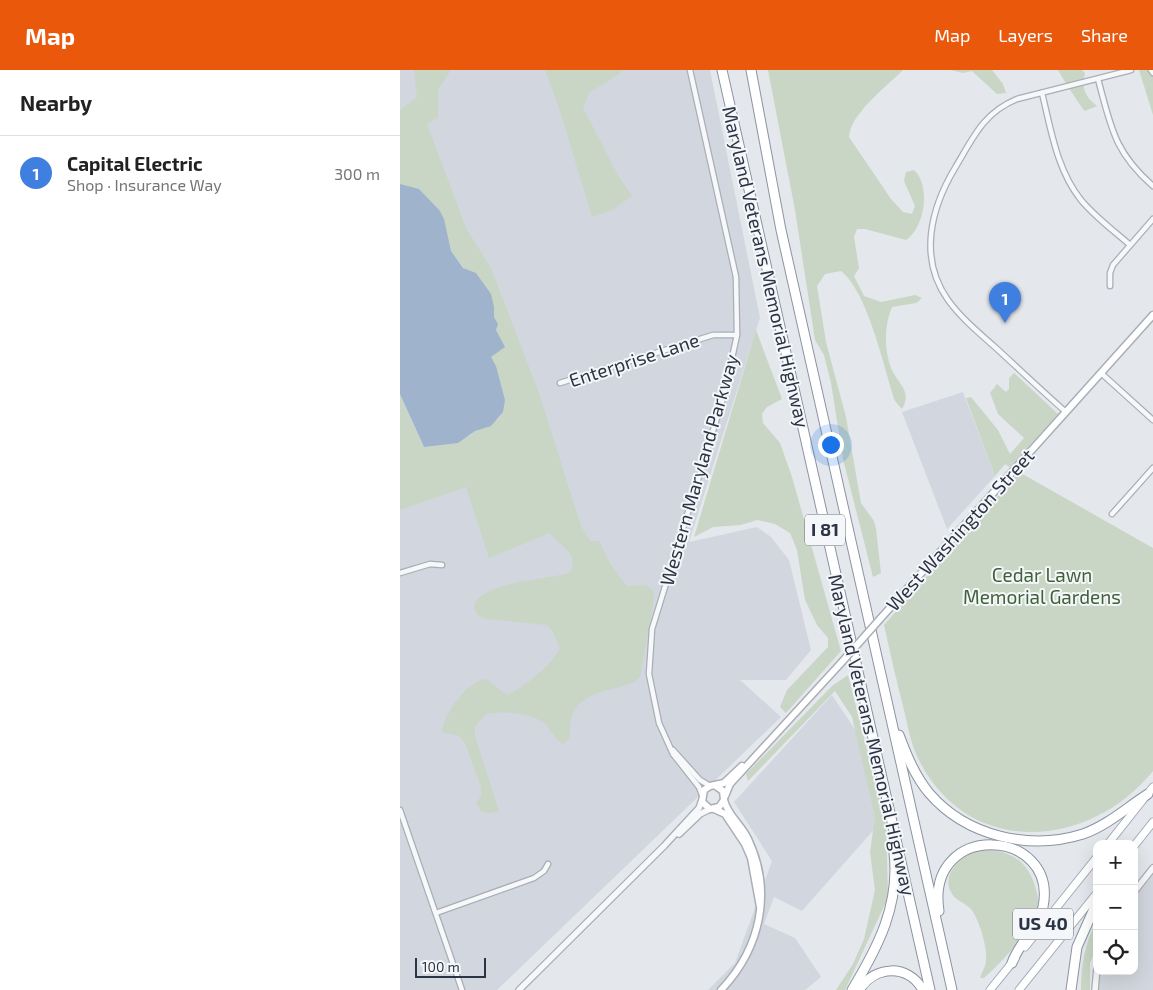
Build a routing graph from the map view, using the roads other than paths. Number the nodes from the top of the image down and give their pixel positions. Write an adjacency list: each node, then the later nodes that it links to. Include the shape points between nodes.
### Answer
1 (690, 70): 12 (street, Western Maryland Parkway, via 736,278)
2 (722, 70): 25 (highway, Maryland Veterans Memorial Highway / I 81)
3 (751, 70): 21 (highway, Maryland Veterans Memorial Highway / I 81, via 781,230)
4 (1131, 70): 5 (street)
5 (1098, 79): 6 (street); 7 (street, via 1118,147)
6 (1042, 93): 9 (street, via 1058,157 1068,182 1092,212); 15 (street, via 1001,106 979,128 940,195 932,222 931,250 940,287 955,310)
7 (1153, 186)
8 (1153, 219): 9 (street)
9 (1130, 244): 10 (street, via 1111,269)
10 (1110, 286)
11 (1153, 315): 13 (main road, West Washington Street)
12 (737, 335): 14 (street, Enterprise Lane, via 713,335); 23 (street, Western Maryland Parkway, via 724,395 657,610 650,643 650,688 659,723)
13 (1101, 373): 15 (main road, West Washington Street); 16 (street)
14 (560, 383)
15 (1066, 412): 22 (main road, West Washington Street, bridge)
16 (1153, 420)
17 (1153, 468): 18 (street)
18 (1112, 514)
19 (442, 564): 20 (street, via 430,564)
20 (400, 573)
21 (873, 643): 26 (highway, via 898,732 917,776 941,805 970,825 1020,840 1062,839 1114,819); 52 (highway, Maryland Veterans Memorial Highway / I 81)
22 (767, 744): 24 (main road, West Washington Street, via 724,783); 28 (main road, West Washington Street, via 730,784)
23 (672, 749): 24 (street, Western Maryland Parkway, via 704,784); 27 (street, Western Maryland Parkway, via 682,768 699,787)
24 (713, 786): 27 (main road); 28 (main road, via 722,790)
25 (884, 791): 48 (highway, via 896,872 892,905 881,939); 51 (highway, Maryland Veterans Memorial Highway / I 81)
26 (1150, 791): 32 (main road)
27 (702, 797): 29 (main road, via 704,805); 34 (street, via 699,808)
28 (724, 798): 29 (main road, via 721,806); 40 (main road, via 728,811 747,836 758,862 763,900)
29 (712, 809): 34 (street, via 700,814); 40 (main road, via 724,814 749,851)
30 (400, 810): 42 (street)
31 (1153, 822): 33 (main road)
32 (1111, 840)
33 (1138, 841)
34 (664, 846): 46 (street)
35 (1093, 862): 43 (main road, US 40)
36 (548, 864): 42 (street, via 534,878)
37 (1153, 868): 38 (street)
38 (1138, 887)
39 (1093, 898): 54 (main road, US 40)
40 (760, 907): 47 (main road, via 747,954)
41 (1093, 911): 55 (highway, via 1077,947)
42 (436, 914): 45 (street)
43 (1012, 963): 52 (highway, via 1043,907 1041,878 1030,861 1015,849 996,844 976,846 952,860 938,891); 53 (main road, US 40)
44 (1096, 975): 56 (street)
45 (462, 990)
46 (519, 990)
47 (721, 990)
48 (852, 990)
49 (859, 990): 50 (highway, via 874,975 888,970 905,972 917,980)
50 (923, 990)
51 (930, 990)
52 (952, 990)
53 (990, 990)
54 (1019, 990)
55 (1071, 990)
56 (1095, 990)

